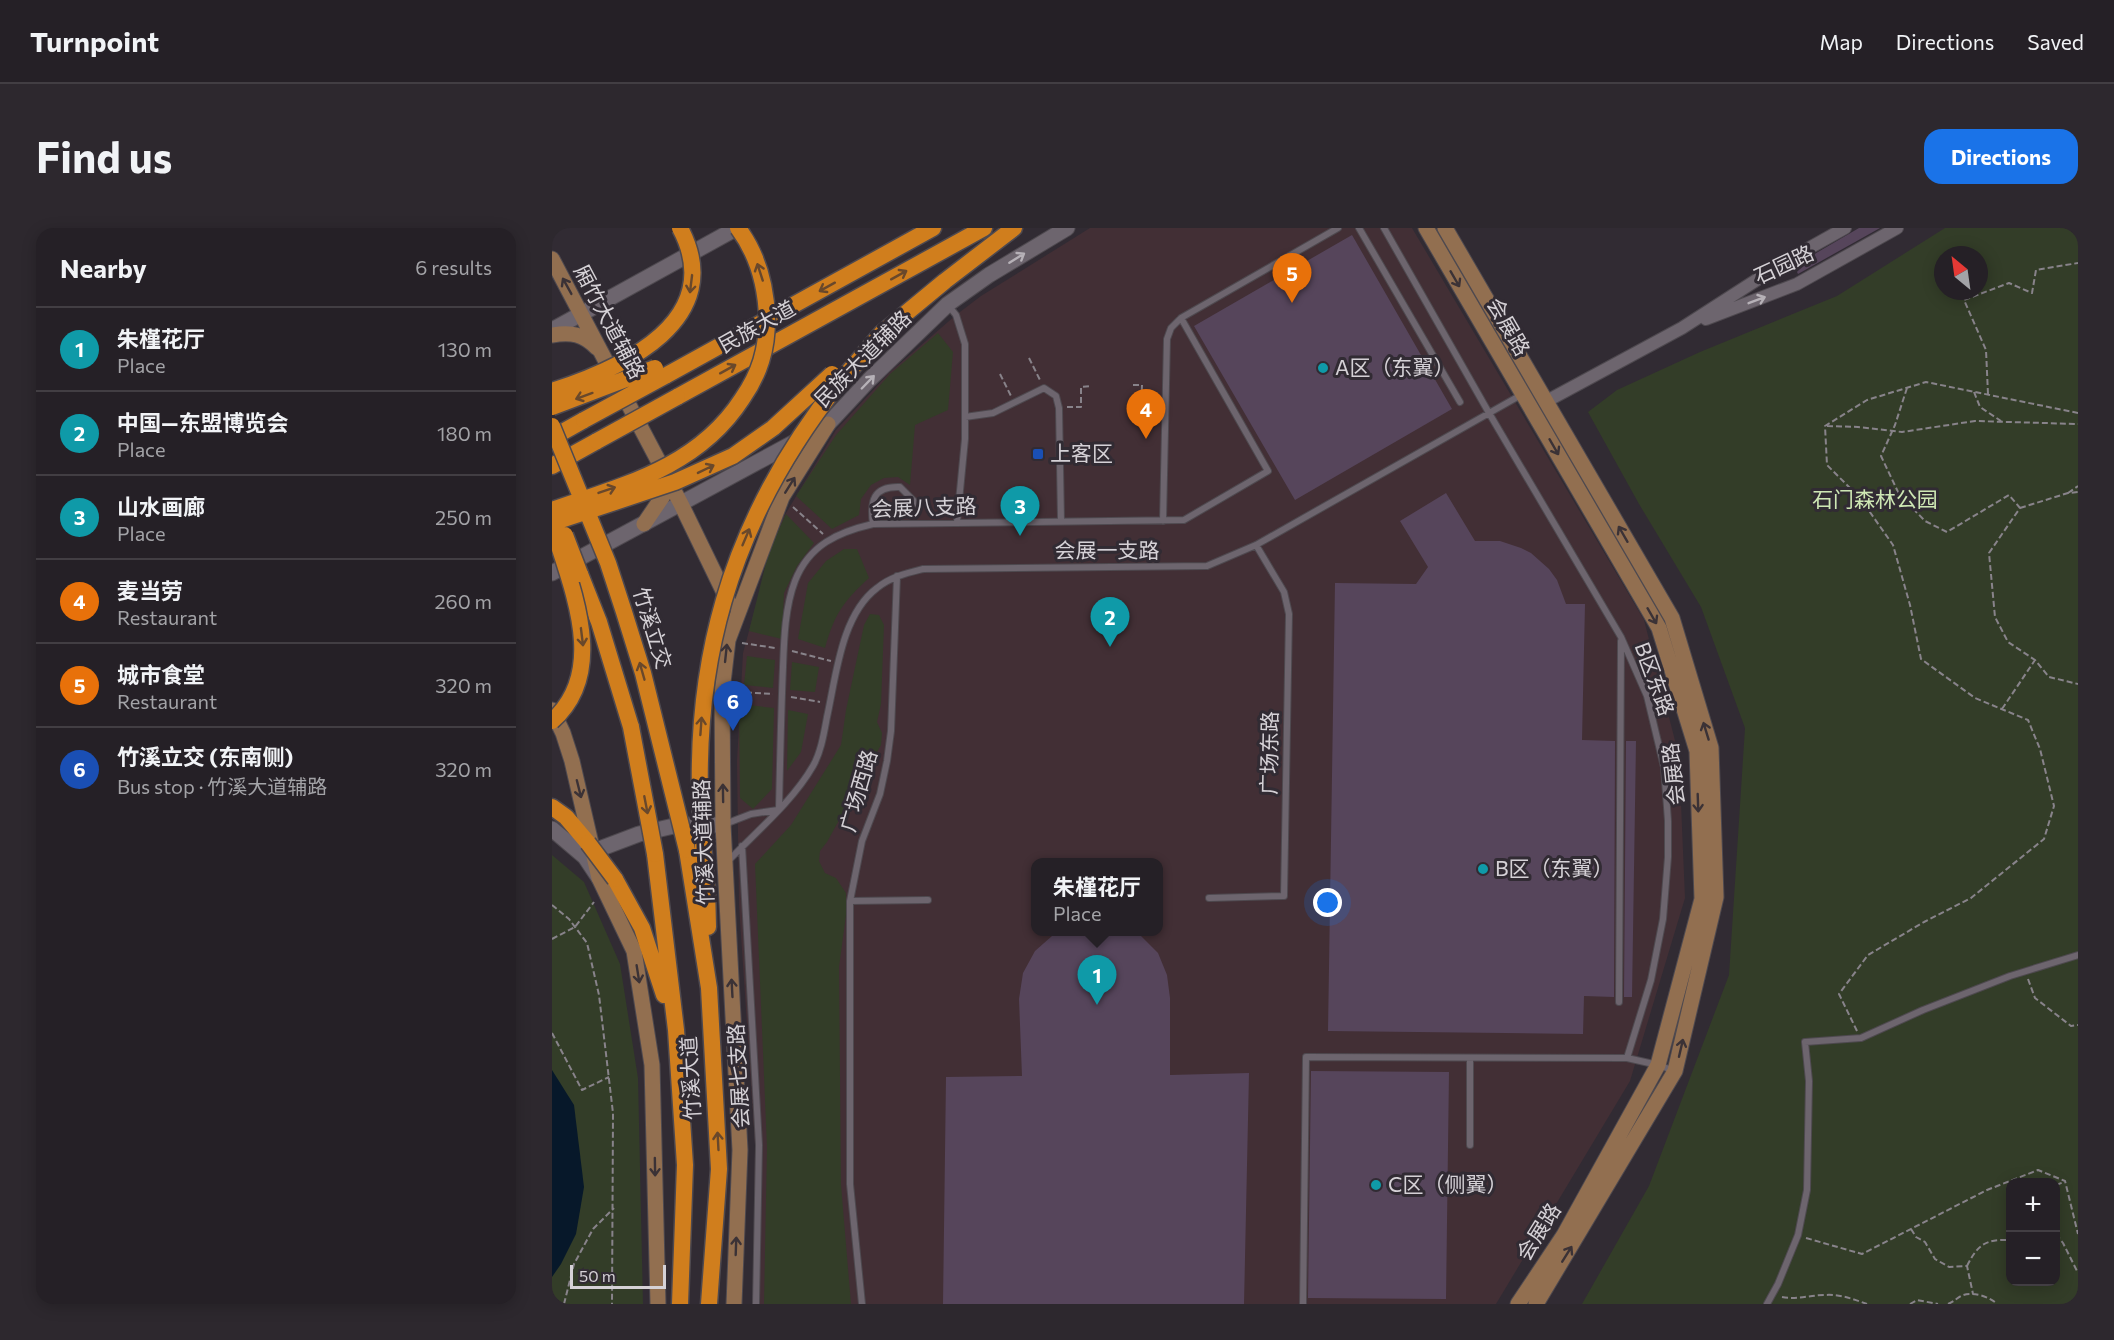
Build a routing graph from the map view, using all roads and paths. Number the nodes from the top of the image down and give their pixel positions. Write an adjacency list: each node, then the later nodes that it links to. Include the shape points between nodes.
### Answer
1 (680, 228): 31 (highway, one-way to 31, bridge, via 691,257 692,288 674,324 634,356)
2 (737, 228): 17 (street); 62 (highway, one-way to 2, bridge, via 633,481 684,456 714,435 741,401 759,372 767,332 763,276)
3 (933, 228): 24 (highway, 民族大道, one-way to 24, via 798,303)
4 (984, 228): 52 (highway, 民族大道, one-way to 4, bridge)
5 (1014, 228): 26 (highway, via 917,303)
6 (1067, 228): 16 (street, 民族大道辅路, one-way to 6)
7 (1338, 228): 18 (lane)
8 (1359, 228): 36 (lane)
9 (1384, 228): 41 (lane, B区东路)
10 (1426, 228): 33 (main road, 会展路, one-way to 33)
11 (1445, 228): 37 (main road, 会展路)
12 (1845, 228): 19 (street, 石园路)
13 (1897, 228): 19 (street, 石园路, one-way to 13, via 1797,284)
14 (552, 259): 17 (main road, 厢竹大道辅路, one-way to 14)
15 (2078, 263): 34 (path, via 2036,270 2032,293 2009,283 1964,300 1986,350)
16 (948, 304): 43 (lane, via 956,315 965,344); 45 (street, 民族大道辅路, one-way to 16)
17 (582, 313): 20 (street); 22 (main road, 厢竹大道辅路)
18 (1181, 318): 40 (lane, via 1167,339); 64 (lane, 会展八支路, via 1268,471 1184,520)
19 (1682, 328): 37 (street, 石园路)
20 (552, 330)
21 (552, 335): 22 (main road, via 575,333 589,339)
22 (604, 355): 51 (main road, 厢竹大道辅路)
23 (1029, 358): 29 (path)
24 (660, 372): 39 (highway, one-way to 39, bridge); 50 (highway, bridge)
25 (1000, 374): 35 (path)
26 (835, 378): 66 (highway, one-way to 26, bridge, via 713,466 755,442); 87 (highway, one-way to 26, bridge, via 701,720 711,647 723,598 771,484)
27 (1091, 386): 38 (path, via 1081,387 1082,407)
28 (1133, 386): 40 (path, via 1142,385 1142,408)
29 (1044, 388): 35 (lane); 38 (lane, via 1056,396)
30 (1906, 388): 32 (path, via 1926,382); 48 (path, via 1867,400); 49 (path)
31 (552, 391)
32 (1974, 392): 34 (path); 44 (path, via 1980,407)
33 (1523, 394): 37 (lane); 41 (lane, 会展一支路); 105 (main road, 会展路, one-way to 105, via 1659,628 1696,751 1702,899)
34 (1988, 394): 42 (path)
35 (1015, 402): 43 (lane, via 993,413)
36 (1460, 402)
37 (1545, 402): 106 (main road, 会展路, one-way to 37, via 1716,897 1711,748 1672,618)
38 (1059, 408): 63 (lane)
39 (552, 409): 53 (highway, bridge)
40 (1167, 409): 64 (lane)
41 (1489, 413): 70 (lane, 会展一支路); 74 (lane, B区东路)
42 (2078, 413)
43 (965, 417): 65 (lane)
44 (2001, 421): 46 (path); 49 (path)
45 (828, 424): 57 (main road, 竹溪大道辅路, one-way to 45); 59 (street, 民族大道辅路)
46 (2078, 424)
47 (552, 426): 53 (highway, 竹溪立交, bridge)
48 (1825, 426): 49 (path); 77 (path, via 1827,465 1860,498 1893,545 1921,659 1975,698)
49 (1893, 430): 61 (path, via 1881,456 1899,494 1925,521 1947,532 2010,495)
50 (552, 438)
51 (656, 455): 59 (main road); 67 (main road, via 664,479 663,496)
52 (552, 466)
53 (574, 477): 87 (highway, 竹溪立交, one-way to 53, bridge, via 624,612)
54 (2078, 486): 56 (path)
55 (2078, 492): 56 (path)
56 (2068, 493): 61 (path)
57 (782, 497): 69 (path); 73 (main road, 竹溪大道辅路)
58 (552, 500): 100 (highway, 竹溪大道, one-way to 100, bridge, via 598,622 631,727 655,854)
59 (681, 504): 67 (street, 民族大道辅路); 73 (main road)
60 (917, 504): 68 (lane, via 900,487 881,490 874,498)
61 (2020, 508): 75 (path, via 1989,553 1995,617 2008,642)
62 (552, 510)
63 (1061, 521): 64 (lane, 会展八支路); 65 (lane, 会展八支路)
64 (1163, 521)
65 (957, 522): 68 (lane, 会展八支路)
66 (552, 524): 79 (highway, one-way to 79, bridge, via 583,641 576,687)
67 (644, 524): 71 (street, 民族大道辅路)
68 (873, 524): 69 (lane, 会展八支路)
69 (828, 539): 81 (lane, 会展八支路, via 795,580 788,608)
70 (1256, 545): 72 (lane, 会展一支路, via 1207,566 923,569); 90 (lane, 广场东路, via 1284,592 1289,614 1284,896)
71 (552, 573)
72 (897, 576): 81 (lane, 会展一支路, via 876,588 857,608 844,640 814,765); 92 (lane, 广场西路, via 887,761 880,794 862,841)
73 (736, 617): 83 (main road, 竹溪大道辅路, one-way to 73, via 722,691 728,640)
74 (1621, 637): 98 (lane); 104 (lane, B区东路, via 1647,696 1664,767 1668,821 1663,919 1651,980)
75 (2035, 660): 76 (path, via 2049,676); 77 (path)
76 (2078, 684)
77 (2002, 709): 102 (path, via 2028,720 2040,749 2054,806 2044,838 1971,897 1868,956 1839,994)
78 (552, 710): 86 (main road, one-way to 86, via 572,761)
79 (552, 721)
80 (552, 807): 86 (highway, via 566,817)
81 (779, 810): 83 (lane, via 751,814); 85 (lane, 会展一支路)
82 (552, 820): 86 (highway)
83 (723, 825): 86 (street, via 678,825); 88 (main road, 竹溪大道辅路)
84 (552, 829): 89 (street, via 585,857)
85 (742, 846): 88 (lane, 会展一支路); 127 (lane, 会展七支路, via 759,1145)
86 (591, 847): 89 (highway, bridge)
87 (695, 848): 125 (highway, 竹溪大道, one-way to 87, via 719,1169 707,888)
88 (725, 864): 126 (main road, 竹溪大道辅路, one-way to 88, via 740,1150)
89 (606, 882): 94 (path); 100 (highway, via 642,927); 123 (main road, one-way to 123, via 634,951 652,1065)
90 (1209, 898)
91 (928, 900): 92 (lane)
92 (850, 901): 128 (lane, 广场西路, via 850,1184)
93 (552, 905): 94 (path)
94 (575, 927): 95 (path); 107 (path, via 587,943 599,995)
95 (552, 939)
96 (2078, 955): 97 (lane)
97 (2025, 971): 99 (path, via 2035,998 2071,1026); 102 (lane)
98 (1619, 1002)
99 (2078, 1025)
100 (676, 1030): 124 (highway, 竹溪大道, via 685,1166)
101 (552, 1033): 107 (path, via 582,1090)
102 (1861, 1038): 114 (lane, via 1805,1042 1809,1081 1807,1190)
103 (1470, 1058): 104 (lane); 108 (lane); 129 (lane, via 1306,1057)
104 (1627, 1058): 105 (lane)
105 (1658, 1065): 106 (lane); 130 (main road, 会展路, via 1564,1235)
106 (1676, 1071): 131 (main road, 会展路, one-way to 106)
107 (609, 1077): 111 (path)
108 (1470, 1146)
109 (2065, 1181): 110 (path); 112 (path, via 2038,1170); 113 (path)
110 (2060, 1183)
111 (614, 1208): 121 (path, via 593,1229 574,1264); 122 (path)
112 (1911, 1229): 114 (path, via 1862,1254); 117 (path, via 1935,1259 1949,1267)
113 (2078, 1234)
114 (1798, 1235): 120 (lane)
115 (2006, 1240): 117 (path, via 1993,1239 1982,1245)
116 (2060, 1240): 118 (path)
117 (1967, 1266): 119 (path)
118 (2078, 1273)
119 (1973, 1294): 136 (path); 137 (path)
120 (1772, 1295): 132 (lane); 133 (path, via 1795,1299 1838,1295)
121 (564, 1304)
122 (612, 1304)
123 (658, 1304)
124 (680, 1304)
125 (709, 1304)
126 (734, 1304)
127 (756, 1304)
128 (862, 1304)
129 (1303, 1304)
130 (1518, 1304)
131 (1536, 1304)
132 (1767, 1304)
133 (1867, 1304)
134 (1910, 1304): 135 (path, via 1917,1300)
135 (1938, 1304)
136 (1948, 1304)
137 (1997, 1304)

